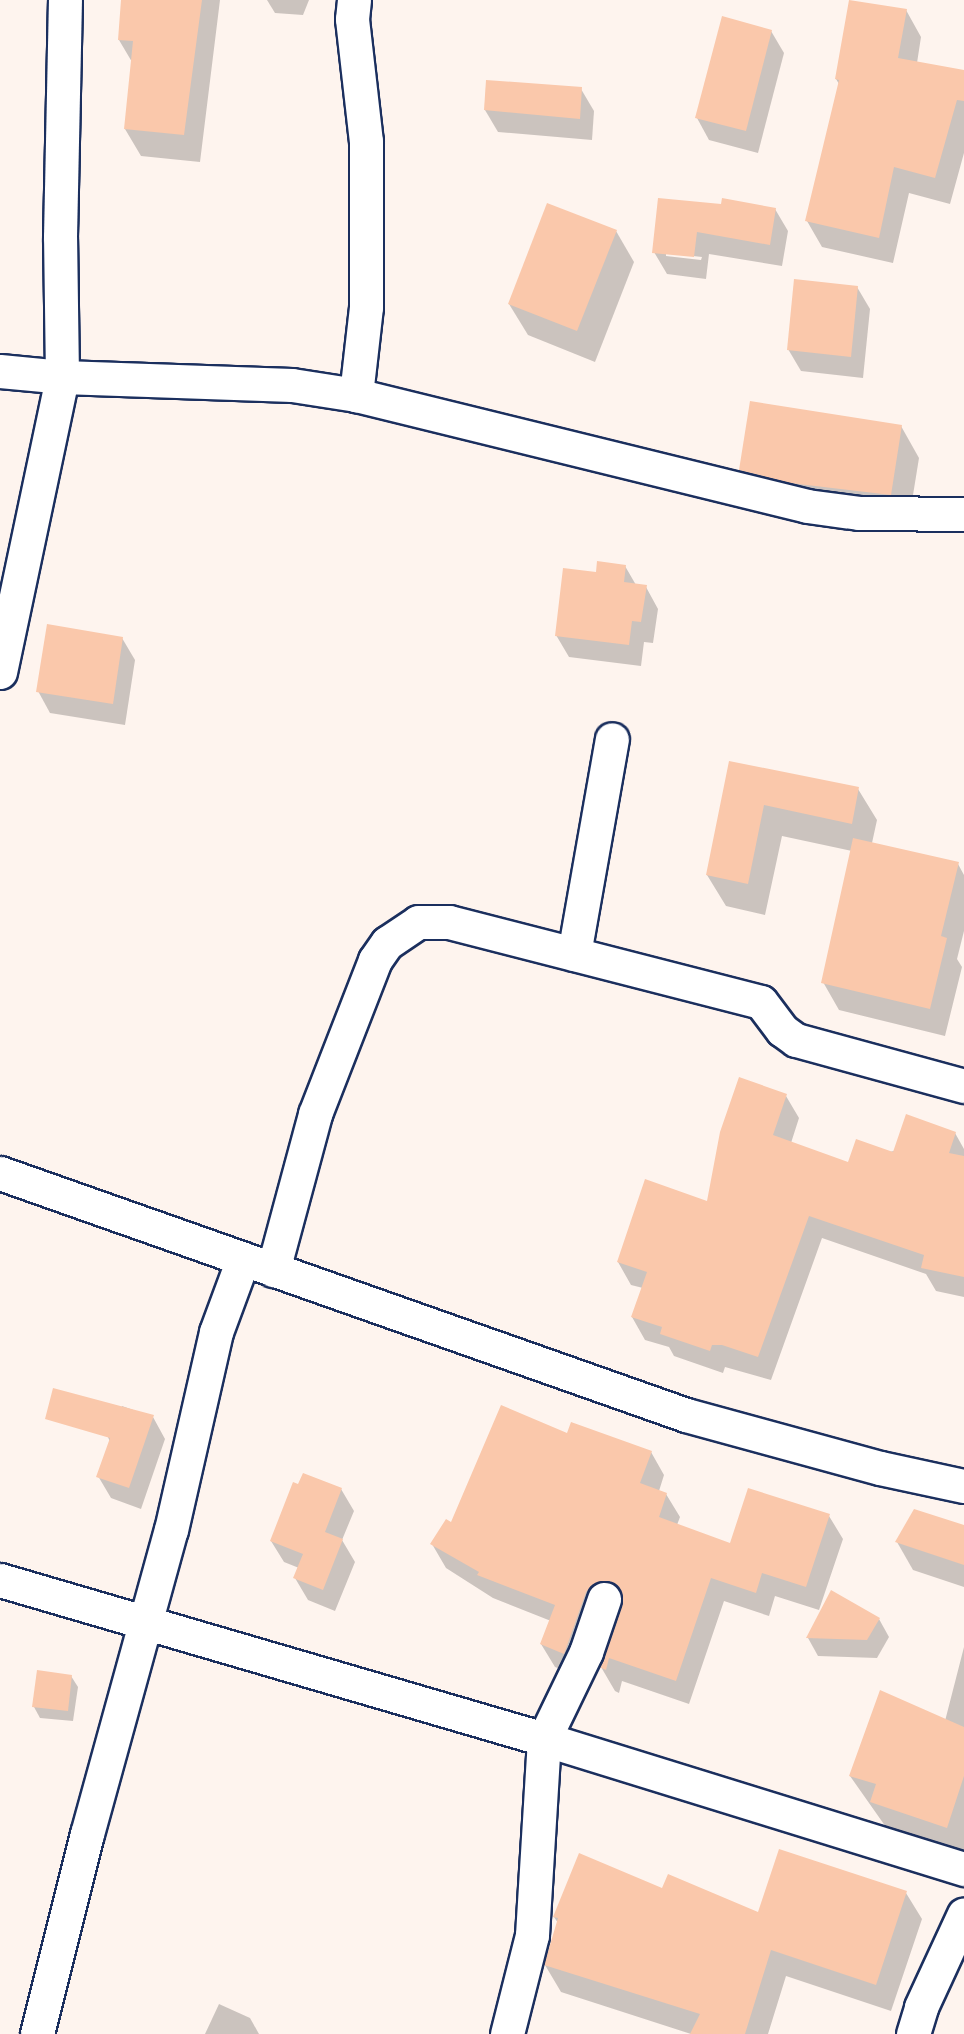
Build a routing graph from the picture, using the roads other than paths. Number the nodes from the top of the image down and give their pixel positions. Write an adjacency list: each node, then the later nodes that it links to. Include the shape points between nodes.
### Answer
1 (65, 0): 4 (street, via 60,214)
2 (354, 0): 5 (street, via 352,20 366,141 366,307)
3 (0, 371): 4 (street)
4 (62, 377): 5 (street, via 292,386); 7 (street)
5 (356, 395): 6 (street, via 807,506 859,513)
6 (964, 514)
7 (0, 672)
8 (612, 739): 9 (street)
9 (574, 954): 10 (street, via 761,1002 782,1030 796,1040); 13 (street, via 428,920 407,926 387,943 375,960 315,1114)
10 (964, 1086)
11 (0, 1173): 12 (street)
12 (243, 1259): 13 (street); 17 (street, via 216,1332 171,1530)
13 (273, 1270): 14 (street, via 686,1415 880,1468)
14 (964, 1486)
15 (0, 1580): 17 (street)
16 (604, 1599): 18 (street, via 586,1652)
17 (145, 1624): 18 (street); 21 (street)
18 (544, 1739): 19 (street); 22 (street, via 532,1935)
19 (964, 1869)
20 (964, 1914): 23 (street, via 921,2007)
21 (37, 2034)
22 (507, 2034)
23 (913, 2034)

